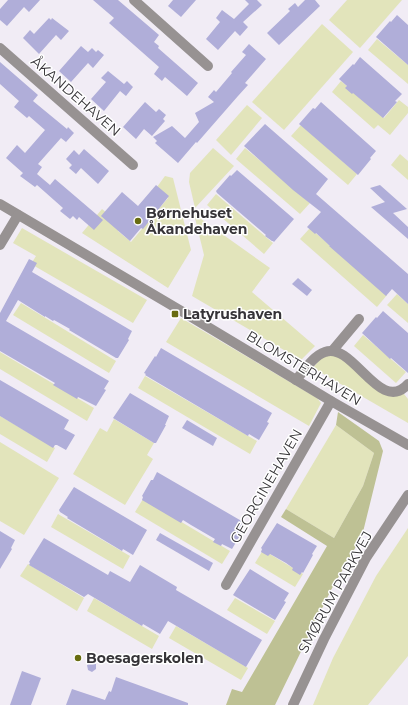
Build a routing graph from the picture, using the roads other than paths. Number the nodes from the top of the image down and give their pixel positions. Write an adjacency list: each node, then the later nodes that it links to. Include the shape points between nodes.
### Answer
1 (134, 0): 3 (street)
2 (0, 48): 4 (street, ÅKANDEHAVEN)
3 (208, 66)
4 (133, 165)
5 (0, 204): 6 (street, BLOMSTERHAVEN)
6 (18, 215): 7 (street); 10 (street, BLOMSTERHAVEN)
7 (0, 245)
8 (359, 319): 9 (street)
9 (333, 350): 10 (street, via 317,356); 11 (street, via 342,354 381,388 390,392 399,391)
10 (296, 380): 12 (street, BLOMSTERHAVEN)
11 (408, 384)
12 (331, 401): 13 (street, BLOMSTERHAVEN); 15 (street, GEORGINEHAVEN)
13 (408, 445)
14 (408, 495): 16 (street, SMØRUM PARKVEJ, via 366,558)
15 (226, 585)
16 (293, 705)

